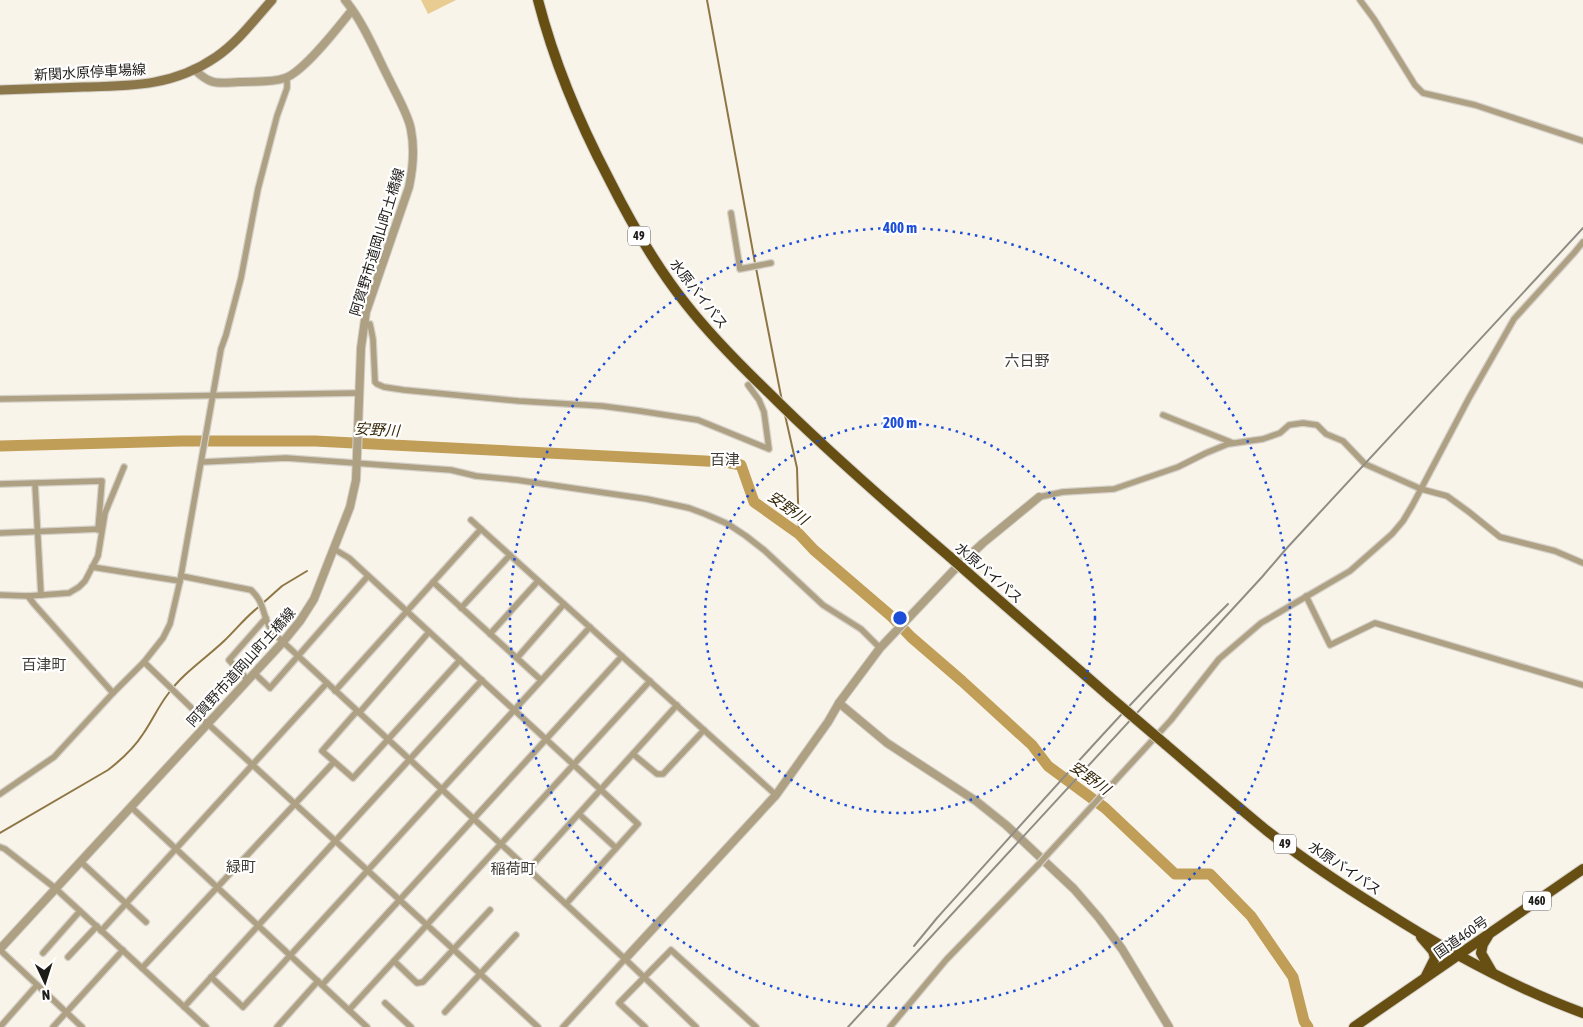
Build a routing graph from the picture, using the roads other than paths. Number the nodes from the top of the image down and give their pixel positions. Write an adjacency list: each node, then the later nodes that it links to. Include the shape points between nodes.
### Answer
1 (272, 0): 6 (main road, 新関水原停車場線, via 235,42)
2 (345, 0): 5 (street, 阿賀野市道岡山町土橋線)
3 (538, 0): 108 (highway, 水原バイパス / 49, bridge, via 569,95 640,238 685,303 735,359 852,472 1274,836)
4 (1360, 0): 9 (street, via 1423,93 1479,106)
5 (352, 10): 7 (street, via 309,61); 16 (street, 阿賀野市道岡山町土橋線, via 411,128 414,167 366,312)
6 (194, 69): 7 (street, via 214,83); 8 (main road, 新関水原停車場線, via 145,85)
7 (287, 78): 15 (street, via 287,88 258,189 248,250 221,349)
8 (0, 90)
9 (1583, 141)
10 (731, 213): 12 (street, via 740,269)
11 (1583, 242): 25 (street, via 1514,319)
12 (771, 263)
13 (370, 324): 14 (street, via 375,382 384,387 650,412 698,420 769,449 764,412 760,400)
14 (748, 385)
15 (212, 397): 16 (street); 17 (street); 21 (street)
16 (359, 397): 20 (street, 阿賀野市道岡山町土橋線)
17 (0, 400)
18 (1163, 416): 19 (street)
19 (1233, 443): 25 (street, via 1263,439 1280,433 1289,425 1317,425 1326,434 1344,441 1365,464); 26 (street, via 1178,467 1114,489 1063,492)
20 (356, 458): 21 (street); 32 (street, 阿賀野市道岡山町土橋線, via 354,494); 52 (street, via 630,496 689,508 728,524 746,536 823,605 862,628)
21 (202, 460): 37 (street)
22 (124, 467): 28 (street)
23 (0, 484): 24 (street)
24 (35, 484): 28 (street, via 102,481); 30 (street)
25 (1421, 489): 34 (street, via 1447,496 1500,537 1555,551); 43 (street, via 1392,534 1350,571)
26 (1037, 499): 52 (street, via 953,571)
27 (472, 520): 29 (street)
28 (100, 529): 30 (street); 35 (street, via 98,556)
29 (481, 529): 33 (street); 39 (street)
30 (37, 532): 31 (street); 41 (street)
31 (0, 533)
32 (334, 549): 36 (street); 51 (street, 阿賀野市道岡山町土橋線, via 314,599)
33 (510, 555): 38 (street); 45 (street)
34 (1583, 563)
35 (92, 567): 37 (street); 41 (street, via 80,587 69,593)
36 (368, 576): 46 (street); 53 (street)
37 (180, 578): 47 (street, via 251,590 258,596); 57 (street, via 170,624)
38 (538, 580): 44 (street); 50 (street)
39 (434, 582): 45 (street); 46 (street)
40 (0, 595): 42 (street)
41 (41, 595): 42 (street)
42 (28, 596): 66 (street)
43 (1306, 596): 64 (street, via 1330,645 1374,623); 150 (street, bridge, via 1261,624 1219,659 1124,773 946,960)
44 (564, 604): 48 (street); 55 (street)
45 (461, 608): 50 (street)
46 (407, 612): 49 (street); 65 (street)
47 (266, 618): 51 (street, via 270,629); 59 (street, via 230,660)
48 (590, 627): 54 (street); 61 (street)
49 (429, 632): 56 (street); 70 (street)
50 (490, 634): 55 (street)
51 (283, 642): 53 (street); 58 (street, 阿賀野市道岡山町土橋線)
52 (880, 648): 67 (street)
53 (298, 656): 58 (street, via 270,688); 63 (street)
54 (622, 656): 62 (street); 73 (street)
55 (517, 658): 61 (street)
56 (460, 660): 60 (street); 74 (street)
57 (144, 662): 66 (street); 71 (street)
58 (254, 673): 59 (street, 阿賀野市道岡山町土橋線)
59 (248, 680): 71 (street, 阿賀野市道岡山町土橋線)
60 (482, 680): 69 (street); 76 (street)
61 (541, 680): 69 (street)
62 (650, 681): 68 (street); 79 (street)
63 (327, 683): 65 (street); 78 (street)
64 (1583, 685)
65 (335, 691): 70 (street)
66 (113, 693): 82 (street, via 54,757)
67 (839, 703): 83 (street); 151 (street, via 887,743 976,801 1074,889 1122,950)
68 (677, 705): 72 (street); 75 (street)
69 (514, 710): 73 (street); 80 (street)
70 (358, 712): 74 (street); 77 (street, via 322,750)
71 (207, 724): 78 (street); 85 (street, 阿賀野市道岡山町土橋線)
72 (704, 730): 75 (street, via 663,774 657,774); 83 (street)
73 (546, 739): 79 (street); 87 (street)
74 (388, 740): 76 (street); 77 (street, via 353,778)
75 (633, 754): 81 (street)
76 (409, 759): 80 (street); 88 (street)
77 (334, 762): 84 (street)
78 (252, 765): 84 (street); 91 (street)
79 (574, 765): 81 (street); 89 (street)
80 (442, 789): 87 (street); 95 (street)
81 (601, 790): 86 (street); 92 (street, via 638,824)
82 (0, 794)
83 (776, 795): 118 (street)
84 (295, 804): 88 (street); 97 (street)
85 (131, 807): 91 (street); 93 (street, 阿賀野市道岡山町土橋線)
86 (579, 814): 92 (street); 96 (street)
87 (473, 819): 89 (street); 99 (street)
88 (335, 841): 95 (street); 105 (street)
89 (501, 844): 96 (street); 106 (street)
90 (0, 847): 98 (street)
91 (176, 848): 97 (street); 100 (street)
92 (616, 848): 101 (street)
93 (80, 861): 98 (street, 阿賀野市道岡山町土橋線); 100 (street)
94 (1583, 869): 109 (highway, 国道460号 / 460)
95 (367, 870): 99 (street); 115 (street)
96 (528, 870): 101 (street)
97 (218, 887): 105 (street); 120 (street)
98 (55, 888): 103 (street); 111 (street, 阿賀野市道岡山町土橋線)
99 (399, 900): 106 (street); 126 (street)
100 (126, 903): 104 (street); 107 (street)
101 (566, 904): 118 (street)
102 (490, 910): 113 (street)
103 (80, 911): 107 (street); 114 (street)
104 (146, 922)
105 (258, 925): 115 (street); 123 (street)
106 (427, 925): 113 (street); 119 (street)
107 (99, 928): 112 (street); 117 (street)
108 (1416, 931): 116 (highway, 水原バイパス / 49); 125 (highway, via 1434,954)
109 (1490, 933): 116 (highway, 国道460号 / 460); 121 (highway, via 1481,953)
110 (516, 935): 122 (street)
111 (0, 950): 127 (street)
112 (123, 950): 120 (street); 131 (street)
113 (453, 950): 119 (street, via 423,982 417,982); 122 (street)
114 (43, 953)
115 (290, 955): 123 (street, via 243,1007); 126 (street)
116 (1458, 955): 121 (highway, 水原バイパス / 49); 125 (highway, 国道460号 / 460)
117 (68, 957)
118 (625, 959): 124 (street); 146 (street)
119 (394, 961): 130 (street)
120 (142, 968): 129 (street)
121 (1493, 973): 133 (highway, 水原バイパス / 49)
122 (480, 974): 132 (street); 145 (street)
123 (210, 977): 129 (street)
124 (644, 978): 134 (street, via 672,950); 137 (street, via 619,1003); 147 (street)
125 (1425, 978): 136 (highway, 国道460号 / 460)
126 (320, 983): 130 (street); 142 (street)
127 (37, 985): 131 (street); 138 (street)
128 (385, 1002): 144 (street)
129 (184, 1007): 141 (street)
130 (349, 1010): 135 (street)
131 (66, 1012): 139 (street); 140 (street)
132 (445, 1012)
133 (1583, 1013)
134 (749, 1021): 148 (street); 149 (street)
135 (360, 1025): 143 (street)
136 (1358, 1025)
137 (642, 1026)
138 (0, 1027)
139 (53, 1027)
140 (82, 1027)
141 (206, 1027)
142 (277, 1027)
143 (367, 1027)
144 (411, 1027)
145 (538, 1027)
146 (563, 1027)
147 (696, 1027)
148 (743, 1027)
149 (756, 1027)
150 (890, 1027)
151 (1169, 1027)

